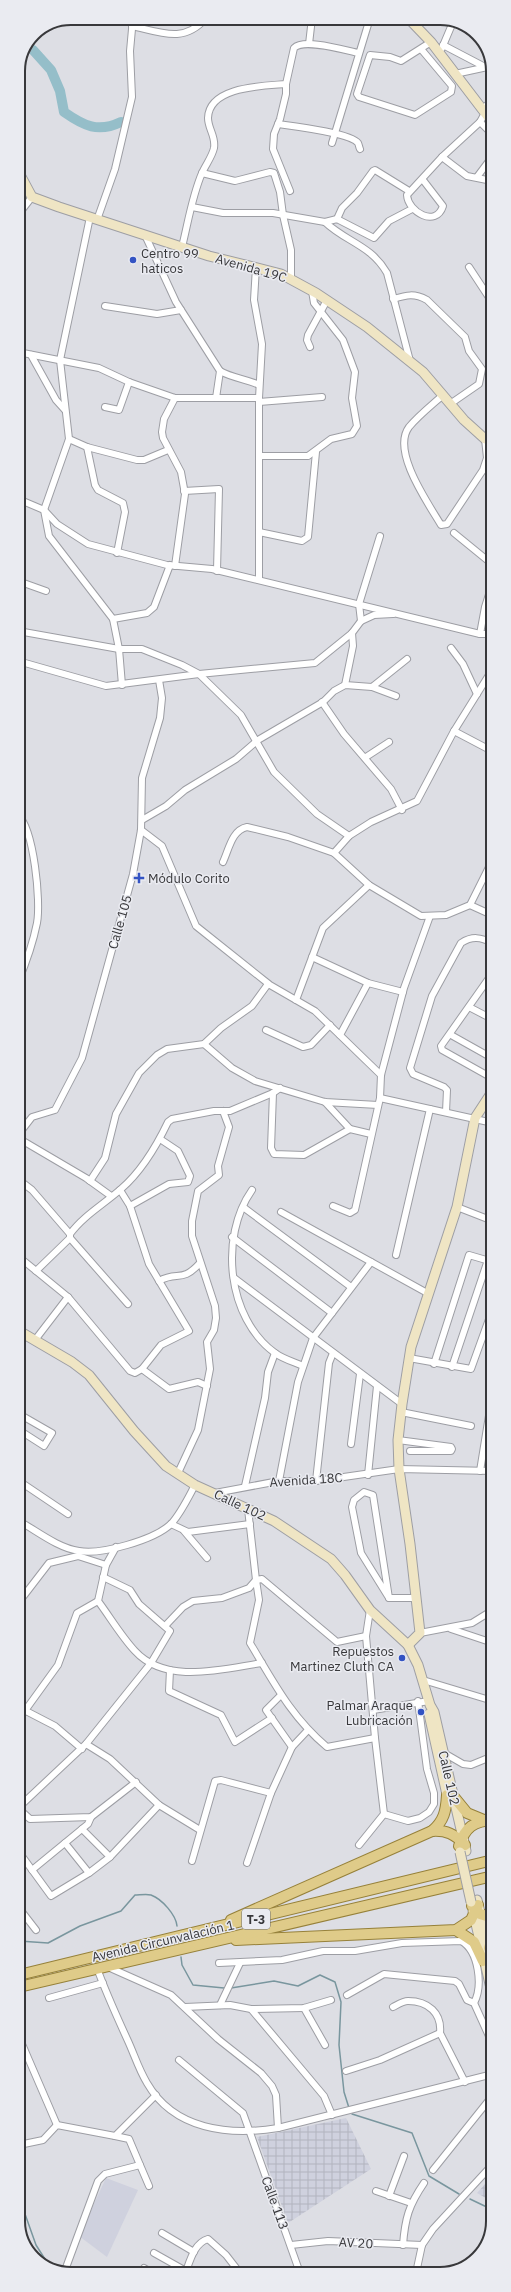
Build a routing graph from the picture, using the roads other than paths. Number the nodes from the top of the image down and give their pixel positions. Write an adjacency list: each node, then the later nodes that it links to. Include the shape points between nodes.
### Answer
1 (200, 25): 5 (street, via 184,35)
2 (311, 25): 8 (street)
3 (368, 25): 11 (street)
4 (415, 25): 7 (street)
5 (132, 26): 38 (street, via 132,97 116,169)
6 (451, 27): 10 (street)
7 (431, 42): 9 (street); 10 (street)
8 (308, 44): 11 (street); 14 (street, via 301,43 294,48)
9 (421, 49): 9 (street, via 402,61 370,55 357,94 359,97 415,114 451,92 452,86)
10 (441, 49): 12 (street); 13 (street)
11 (359, 53): 21 (street)
12 (485, 67): 13 (street)
13 (455, 74): 16 (street)
14 (286, 84): 19 (street); 26 (street, via 250,86 234,90 214,104 208,117 214,134 214,148)
15 (486, 108): 16 (street)
16 (483, 111): 17 (street); 18 (street)
17 (486, 115)
18 (480, 122): 20 (street); 24 (street)
19 (278, 124): 21 (street); 31 (street, via 274,134 274,153 281,164)
20 (486, 128)
21 (335, 134): 22 (street); 23 (street, via 354,140)
22 (332, 143)
23 (360, 149)
24 (442, 157): 27 (street, via 467,176); 29 (street)
25 (486, 165): 27 (street)
26 (202, 173): 35 (street); 37 (street, via 235,181 274,173)
27 (477, 177): 28 (street)
28 (486, 179)
29 (423, 180): 32 (street); 36 (street, via 443,206 442,210 436,216 428,217)
30 (25, 184): 33 (street)
31 (290, 191)
32 (409, 191): 36 (street, via 407,198); 39 (street, via 373,170 357,193 342,208)
33 (32, 197): 34 (street); 38 (street, Avenida 19C)
34 (25, 206)
35 (192, 207): 37 (street, via 223,213); 42 (street)
36 (412, 209): 39 (street, via 389,221 374,238)
37 (283, 215): 40 (street); 45 (street, via 291,250)
38 (93, 218): 41 (street, Avenida 19C); 56 (street)
39 (337, 219): 40 (street)
40 (325, 222): 48 (street, via 380,260 387,272)
41 (145, 235): 42 (street, Avenida 19C); 51 (street)
42 (182, 247): 43 (street, Avenida 19C)
43 (256, 267): 45 (street, Avenida 19C, via 281,274); 60 (street, via 254,300 262,344)
44 (468, 267): 47 (street)
45 (291, 280): 46 (street, Avenida 19C)
46 (312, 291): 49 (street, Avenida 19C); 52 (street, via 314,303)
47 (486, 293)
48 (393, 299): 57 (street); 66 (street, via 412,294 420,296 465,337 469,351 482,369 481,376 479,384)
49 (327, 300): 52 (street); 57 (street, Avenida 19C)
50 (105, 306): 51 (street, via 157,314)
51 (181, 310): 58 (street)
52 (321, 313): 53 (street, via 308,335); 73 (street, via 343,340 355,372 352,398 357,426 352,434 331,439)
53 (310, 347)
54 (25, 354): 55 (street)
55 (31, 355): 56 (street); 68 (street, via 56,400)
56 (60, 360): 59 (street, via 99,368); 68 (street)
57 (410, 361): 61 (street, Avenida 19C)
58 (220, 371): 60 (street, via 228,376); 64 (street)
59 (129, 382): 63 (street); 67 (street, via 119,410)
60 (259, 385): 65 (street)
61 (443, 395): 66 (street, Avenida 19C); 75 (street, via 409,428 405,437 408,463 441,525 447,524 483,470)
62 (322, 396): 65 (street)
63 (175, 398): 64 (street); 72 (street, via 164,419 162,432)
64 (216, 398): 65 (street)
65 (259, 400): 74 (street)
66 (450, 404): 69 (street, Avenida 19C, via 464,420)
67 (105, 407)
68 (65, 410): 70 (street)
69 (486, 437)
70 (69, 439): 71 (street); 78 (street)
71 (87, 447): 72 (street, via 137,460 144,460); 82 (street, via 98,490 123,503 125,512)
72 (168, 450): 76 (street, via 181,472)
73 (316, 452): 74 (street, via 300,457); 79 (street, via 308,537 302,541)
74 (259, 456): 79 (street)
75 (486, 461)
76 (184, 490): 84 (street); 85 (street, via 219,489)
77 (25, 502): 78 (street)
78 (44, 510): 82 (street, via 71,535 88,544); 92 (street, via 49,536)
79 (259, 532): 86 (street)
80 (454, 533): 83 (street)
81 (380, 536): 89 (street)
82 (117, 553): 84 (street)
83 (486, 559)
84 (173, 566): 85 (street); 92 (street, via 154,607 148,613)
85 (217, 571): 86 (street)
86 (259, 580): 89 (street)
87 (25, 584): 88 (street)
88 (46, 591)
89 (360, 604): 91 (street); 93 (street)
90 (486, 604): 96 (street)
91 (401, 614): 93 (street, via 374,615); 96 (street)
92 (113, 619): 99 (street)
93 (361, 621): 95 (street)
94 (25, 632): 99 (street)
95 (352, 634): 102 (street, via 315,663); 106 (street, via 353,646)
96 (480, 634): 97 (street)
97 (486, 634)
98 (451, 648): 108 (street, via 463,664)
99 (119, 649): 102 (street, via 142,649); 105 (street)
100 (407, 659): 107 (street)
101 (25, 663): 105 (street, via 96,685)
102 (199, 674): 103 (street); 112 (street, via 241,715)
103 (160, 680): 105 (street); 117 (street, Calle 105, via 160,718 142,778)
104 (486, 680): 108 (street)
105 (122, 685)
106 (344, 685): 107 (street); 110 (street)
107 (372, 687): 109 (street)
108 (477, 694): 111 (street)
109 (396, 696)
110 (322, 702): 112 (street); 115 (street, via 344,734)
111 (454, 731): 114 (street); 116 (street, via 417,801)
112 (256, 742): 117 (street, via 236,759); 120 (street, via 274,772 317,814)
113 (389, 742): 115 (street)
114 (486, 748)
115 (366, 757): 116 (street, via 391,789)
116 (402, 810): 120 (street, via 371,822)
117 (142, 820): 119 (street, Calle 105)
118 (25, 824): 130 (street, via 28,828 38,893 38,921)
119 (141, 830): 133 (street, via 162,846 196,926); 157 (street, Calle 105, via 133,874 82,1058 56,1110 32,1117)
120 (349, 836): 121 (street)
121 (334, 853): 122 (street, via 288,837 247,827 235,833); 124 (street)
122 (223, 862)
123 (486, 874): 125 (street)
124 (369, 885): 127 (street, via 414,913); 129 (street, via 323,928)
125 (470, 905): 126 (street); 127 (street, via 446,916)
126 (486, 912)
127 (430, 916): 134 (street)
128 (486, 941): 154 (street, via 469,938 461,943 432,996 410,1068 413,1074 447,1090)
129 (312, 957): 131 (street); 135 (street)
130 (25, 966)
131 (368, 983): 134 (street); 140 (street)
132 (486, 983): 136 (street)
133 (268, 984): 135 (street); 142 (street, via 252,1006)
134 (403, 992): 144 (street)
135 (296, 1000): 138 (street, via 315,1011)
136 (470, 1007): 137 (street); 141 (street)
137 (486, 1016)
138 (330, 1025): 139 (street, via 311,1045 303,1047); 140 (street)
139 (266, 1030)
140 (340, 1035): 144 (street)
141 (451, 1035): 143 (street); 145 (street, via 441,1046 442,1050)
142 (204, 1044): 146 (street, via 232,1068 255,1081); 162 (street, via 167,1049 157,1055 139,1074 116,1114 105,1158)
143 (486, 1055)
144 (381, 1075): 148 (street)
145 (486, 1075)
146 (280, 1088): 147 (street); 150 (street)
147 (273, 1093): 153 (street, via 230,1111); 158 (street, via 271,1148 274,1154 304,1155)
148 (380, 1098): 151 (street); 152 (street)
149 (486, 1101): 155 (street)
150 (325, 1102): 151 (street); 158 (street)
151 (378, 1106): 159 (street)
152 (430, 1109): 154 (street); 177 (street)
153 (223, 1111): 160 (street, via 172,1119); 167 (street, via 230,1127 218,1166 219,1176)
154 (446, 1112): 155 (street)
155 (475, 1118): 156 (street); 172 (street)
156 (486, 1121)
157 (25, 1126)
158 (350, 1129): 159 (street)
159 (371, 1134): 170 (street, via 355,1210 350,1213)
160 (160, 1139): 163 (street, via 178,1151 190,1176); 165 (street, via 146,1163)
161 (25, 1142): 162 (street)
162 (90, 1181): 168 (street)
163 (188, 1182): 167 (street); 169 (street, via 169,1184)
164 (25, 1185): 175 (street)
165 (120, 1190): 168 (street); 169 (street)
166 (252, 1190): 171 (street)
167 (198, 1191): 181 (street, via 192,1236)
168 (111, 1196): 175 (street)
169 (130, 1206): 185 (street, via 149,1264)
170 (334, 1206)
171 (243, 1207): 176 (street); 186 (street)
172 (457, 1207): 174 (street); 187 (street)
173 (280, 1212): 180 (street)
174 (486, 1219)
175 (70, 1236): 182 (street); 189 (street)
176 (232, 1237): 184 (street, via 231,1258); 190 (street)
177 (396, 1255)
178 (486, 1260): 198 (street, via 469,1255)
179 (25, 1262): 182 (street)
180 (371, 1262): 186 (street); 187 (street)
181 (200, 1263): 185 (street, via 186,1276 166,1276); 203 (street, via 215,1306 216,1318 214,1330 207,1342 210,1369)
182 (36, 1271): 188 (street)
183 (486, 1272): 200 (street)
184 (234, 1278): 193 (street); 195 (street, via 246,1320 259,1339)
185 (159, 1281): 201 (street, via 189,1331 161,1345)
186 (352, 1287): 190 (street)
187 (429, 1294): 197 (street)
188 (68, 1297): 194 (street); 201 (street, via 130,1370 135,1373)
189 (128, 1304)
190 (332, 1313): 193 (street)
191 (486, 1327): 200 (street, via 471,1369)
192 (25, 1334): 194 (street, Calle 102)
193 (313, 1338): 196 (street); 199 (street)
194 (35, 1340): 216 (street, Calle 102, via 89,1375 145,1443 166,1466)
195 (275, 1353): 199 (street); 222 (street, via 268,1372 265,1398)
196 (333, 1353): 202 (street); 219 (street, via 329,1363)
197 (409, 1358): 198 (street); 205 (street)
198 (434, 1364): 200 (street)
199 (303, 1366): 218 (street)
200 (452, 1367)
201 (142, 1369): 203 (street, via 169,1388 198,1382)
202 (360, 1374): 204 (street); 211 (street)
203 (207, 1386): 216 (street, via 198,1430)
204 (377, 1386): 205 (street); 217 (street)
205 (401, 1408): 207 (street); 210 (street)
206 (25, 1417): 208 (street, via 52,1433 44,1446)
207 (470, 1426)
208 (25, 1434)
209 (486, 1434): 214 (street)
210 (398, 1440): 212 (street, via 452,1449); 213 (street)
211 (351, 1444)
212 (410, 1451)
213 (398, 1468): 214 (street, Avenida 18C); 217 (street, Avenida 18C); 238 (street)
214 (480, 1471): 215 (street, Avenida 18C)
215 (486, 1471)
216 (178, 1473): 221 (street, Calle 102)
217 (368, 1475): 219 (street, Avenida 18C)
218 (278, 1481): 219 (street, Avenida 18C); 222 (street, Avenida 18C)
219 (316, 1481)
220 (25, 1485): 225 (street)
221 (195, 1485): 223 (street, Calle 102); 227 (street)
222 (245, 1486): 223 (street, Avenida 18C)
223 (215, 1493): 224 (street, Calle 102)
224 (248, 1509): 228 (street); 240 (street, Calle 102, via 274,1521 331,1559 346,1575)
225 (68, 1514)
226 (25, 1524): 231 (street)
227 (170, 1524): 229 (street); 230 (street, via 132,1544)
228 (250, 1524): 229 (street); 235 (street)
229 (184, 1531): 232 (street)
230 (116, 1547): 231 (street); 233 (street)
231 (78, 1554): 233 (street); 236 (street, via 49,1563)
232 (207, 1558)
233 (106, 1565): 234 (street)
234 (103, 1577): 239 (street); 242 (street, via 130,1590 139,1604)
235 (256, 1580): 242 (street, via 249,1588 222,1598 193,1601 183,1607); 245 (street, via 262,1579 337,1642); 248 (street, via 259,1600 250,1643)
236 (25, 1594)
237 (389, 1598): 237 (street, via 373,1495 364,1492 354,1500 352,1507 361,1553); 238 (street)
238 (416, 1598): 244 (street)
239 (98, 1601): 249 (street, via 136,1652); 257 (street, via 75,1617 58,1665)
240 (370, 1610): 245 (street); 247 (street, Calle 102)
241 (486, 1614): 243 (street, via 472,1623)
242 (165, 1626): 249 (street, via 170,1631)
243 (450, 1628): 244 (street); 246 (street)
244 (420, 1633): 247 (street)
245 (366, 1636): 256 (street)
246 (486, 1641)
247 (408, 1645): 251 (street, Calle 102)
248 (262, 1662): 250 (street, via 195,1672); 252 (street)
249 (151, 1663): 250 (street); 261 (street)
250 (170, 1670): 258 (street, via 169,1692 221,1715 235,1742)
251 (423, 1680): 253 (street); 255 (street, Calle 102)
252 (280, 1696): 258 (street, via 266,1710); 259 (street)
253 (486, 1699)
254 (418, 1701): 255 (street); 256 (street); 271 (street, via 426,1769 434,1793 434,1804 429,1812 420,1818 408,1821)
255 (429, 1703): 263 (street, Calle 102, via 434,1712); 267 (street, Calle 102, via 429,1715)
256 (373, 1710): 260 (street)
257 (26, 1711): 261 (street, via 55,1726)
258 (272, 1718): 262 (street)
259 (308, 1730): 260 (street, via 328,1748); 262 (street)
260 (375, 1738): 271 (street)
261 (84, 1747): 265 (street, via 110,1759); 268 (street)
262 (292, 1747): 266 (street)
263 (444, 1753): 264 (street, via 471,1765); 267 (street, Calle 102)
264 (486, 1759)
265 (136, 1782): 269 (street); 272 (street)
266 (271, 1793): 276 (street, via 221,1780 215,1781); 285 (street)
267 (450, 1796): 273 (main road, via 467,1813); 277 (main road, via 442,1821); 279 (street, Calle 102)
268 (25, 1802)
269 (159, 1806): 276 (street); 281 (street)
270 (25, 1814): 272 (street, via 30,1819)
271 (384, 1814): 280 (street)
272 (91, 1817): 275 (street)
273 (486, 1819)
274 (486, 1821): 279 (main road, via 469,1826)
275 (82, 1829): 278 (street); 281 (street)
276 (200, 1830): 283 (street)
277 (432, 1831): 279 (main road, via 448,1832); 294 (main road)
278 (65, 1843): 286 (street); 287 (street)
279 (461, 1844): 289 (street, Calle 102, bridge)
280 (359, 1845)
281 (110, 1857): 287 (street)
282 (25, 1860): 286 (street)
283 (192, 1861)
284 (486, 1862): 294 (main road, Avenida Circunvalación 1 / T-3)
285 (247, 1863)
286 (32, 1870): 287 (street, via 51,1896)
287 (89, 1873)
288 (486, 1878): 296 (main road, Avenida Circunvalación 1 / T-3)
289 (475, 1908): 290 (main road); 293 (main road, via 463,1927); 295 (street); 297 (street)
290 (486, 1914)
291 (25, 1916): 292 (street)
292 (36, 1930)
293 (456, 1930): 296 (main road); 298 (main road, via 474,1942)
294 (206, 1931): 302 (main road, Avenida Circunvalación 1 / T-3)
295 (486, 1939)
296 (210, 1942): 301 (main road, Avenida Circunvalación 1 / T-3)
297 (486, 1954)
298 (486, 1959)
299 (219, 1963): 300 (street)
300 (240, 1963): 308 (street, via 282,1960 323,1951 356,1951 402,1943 461,1941 473,1954 480,1982); 309 (street)
301 (101, 1967): 303 (street); 304 (main road, Avenida Circunvalación 1 / T-3); 310 (street, via 171,1995)
302 (25, 1974)
303 (102, 1983): 306 (street); 322 (street, via 147,2082)
304 (25, 1986)
305 (347, 1995): 308 (street, via 384,1974 455,1981 467,2000)
306 (49, 1998)
307 (331, 2000): 312 (street)
308 (474, 2003): 314 (street)
309 (220, 2005): 310 (street); 313 (street)
310 (185, 2007): 326 (street, via 218,2039 261,2073 272,2086 276,2095)
311 (393, 2007): 315 (street, via 408,2001 428,2006 438,2014 441,2022)
312 (304, 2008): 313 (street); 316 (street)
313 (251, 2009): 324 (street, via 324,2096)
314 (486, 2030)
315 (440, 2032): 319 (street, via 380,2060); 321 (street)
316 (325, 2045)
317 (25, 2051): 325 (street)
318 (179, 2060): 327 (street, Calle 113, via 243,2113)
319 (346, 2071)
320 (486, 2076): 321 (street)
321 (465, 2082): 324 (street)
322 (156, 2095): 327 (street, via 192,2124); 328 (street)
323 (486, 2104): 332 (street)
324 (332, 2115): 326 (street)
325 (57, 2125): 328 (street); 329 (street, via 43,2140)
326 (278, 2128): 327 (street)
327 (250, 2133): 340 (street, Calle 113)
328 (115, 2136): 331 (street, via 129,2139)
329 (25, 2144)
330 (404, 2156): 337 (street)
331 (140, 2165): 335 (street); 345 (street, via 105,2174 98,2181)
332 (433, 2170)
333 (486, 2172): 342 (street, via 433,2229)
334 (424, 2183): 338 (street)
335 (149, 2186)
336 (376, 2191): 337 (street)
337 (388, 2196): 338 (street)
338 (411, 2203): 341 (street, via 404,2222)
339 (162, 2234): 343 (street)
340 (291, 2245): 341 (street, AV 20, via 328,2241); 349 (street, Calle 113)
341 (403, 2245): 342 (street, AV 20)
342 (422, 2245): 350 (street)
343 (194, 2252): 347 (street); 348 (street, via 202,2241 208,2240 226,2255)
344 (154, 2253): 346 (street)
345 (66, 2267)
346 (176, 2267)
347 (188, 2267)
348 (235, 2267)
349 (298, 2267)
350 (417, 2267)

